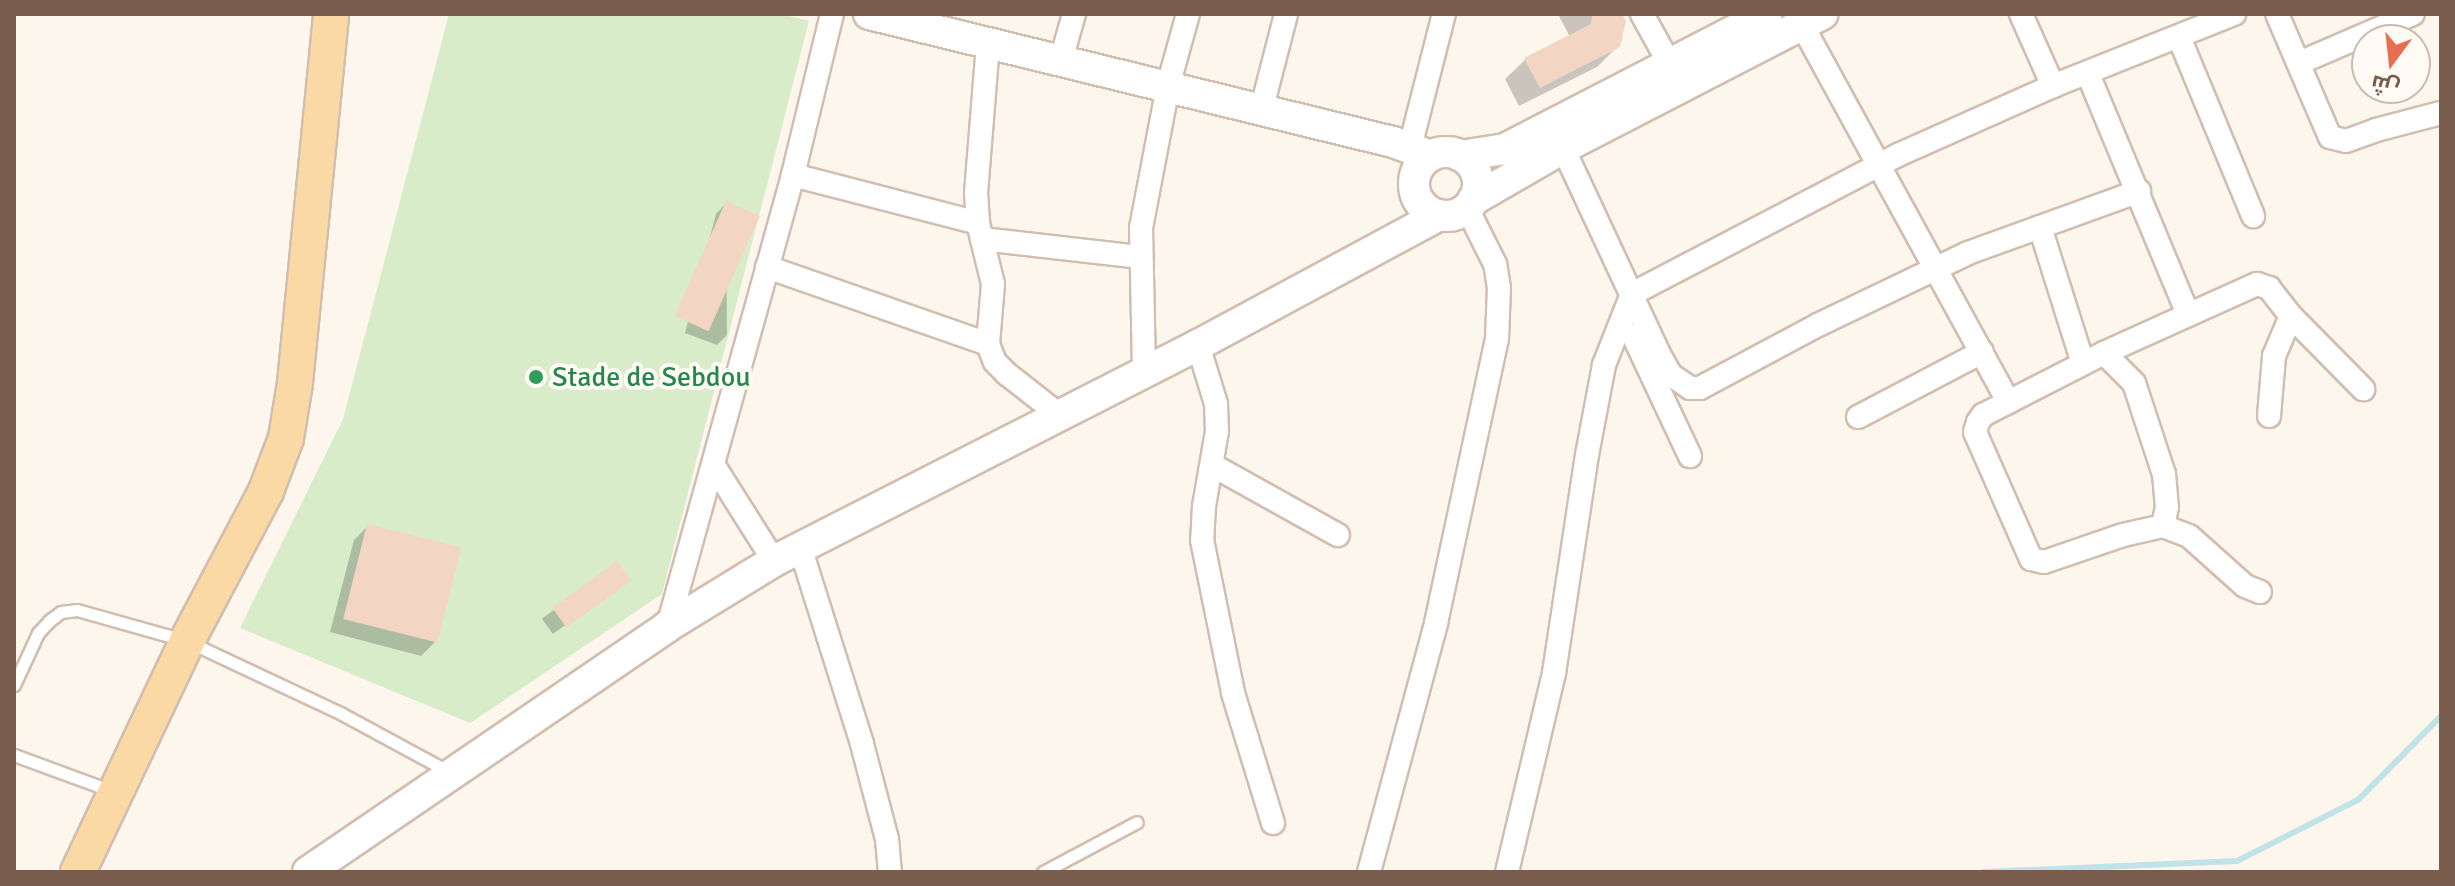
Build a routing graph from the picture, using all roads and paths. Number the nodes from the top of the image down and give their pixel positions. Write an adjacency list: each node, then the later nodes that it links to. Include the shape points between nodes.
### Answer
1 (331, 14): 60 (main road, via 286,438 266,491)
2 (832, 14): 29 (street)
3 (869, 14): 16 (main road)
4 (1074, 14): 17 (street)
5 (1188, 14): 21 (street)
6 (1286, 14): 23 (street)
7 (1444, 14): 27 (street)
8 (1642, 14): 18 (street)
9 (1766, 14): 18 (main road)
10 (2021, 14): 22 (street)
11 (2234, 14): 15 (street)
12 (2277, 14): 19 (street)
13 (2413, 14): 19 (street)
14 (1812, 20): 26 (main road); 28 (street)
15 (2179, 37): 20 (street); 32 (street)
16 (988, 44): 17 (main road); 34 (street, via 978,165)
17 (1061, 60): 21 (main road)
18 (1669, 63): 27 (main road, via 1505,149)
19 (2299, 63): 24 (street, via 2326,133 2339,141)
20 (2088, 74): 22 (street); 30 (street)
21 (1168, 86): 23 (main road); 35 (street)
22 (2053, 86): 28 (street)
23 (1261, 111): 25 (main road)
24 (2441, 113)
25 (1371, 139): 27 (main road); 31 (main road, via 1395,170)
26 (1563, 148): 31 (main road); 38 (street)
27 (1434, 153): 31 (main road, via 1418,169); 31 (main road, via 1475,170 1477,190)
28 (1878, 165): 37 (street); 38 (street)
29 (793, 175): 34 (street); 36 (street)
30 (2139, 191): 33 (street); 39 (street)
31 (1442, 201): 42 (main road, via 1411,218 1400,238); 71 (street, via 1495,264 1497,339 1436,623)
32 (2253, 216)
33 (2040, 227): 37 (street); 45 (street)
34 (980, 231): 35 (street); 41 (street, via 993,284)
35 (1139, 257): 46 (street)
36 (767, 267): 41 (street); 54 (street)
37 (1937, 268): 38 (street, via 1700,388 1684,387 1671,375); 43 (street)
38 (1628, 303): 52 (street); 72 (street, via 1602,376 1554,673)
39 (2188, 314): 40 (street, via 2257,284 2269,288); 44 (street)
40 (2291, 316): 47 (street); 50 (street, via 2274,356)
41 (988, 344): 49 (street, via 1007,374)
42 (1198, 345): 46 (main road); 53 (street, via 1216,404)
43 (1982, 352): 48 (street); 51 (street)
44 (2104, 353): 45 (street); 55 (street, via 2134,383 2164,474)
45 (2083, 363): 48 (street)
46 (1144, 370): 49 (main road)
47 (2363, 389)
48 (2008, 402): 55 (street, via 1983,415 1975,432 2031,559 2044,562)
49 (1058, 414): 57 (main road)
50 (2269, 416)
51 (1858, 417)
52 (1690, 456)
53 (1212, 465): 56 (street); 66 (street, via 1204,506 1204,552 1233,693)
54 (714, 466): 57 (street); 59 (street)
55 (2163, 526): 58 (street, via 2189,536 2245,586)
56 (1338, 535)
57 (787, 554): 59 (main road); 69 (street, via 862,744 887,839)
58 (2260, 592)
59 (668, 626): 63 (main road)
60 (187, 641): 61 (lane, via 104,616 61,612 38,633); 63 (lane, via 342,714); 64 (main road)
61 (14, 685)
62 (14, 755): 64 (lane)
63 (451, 773): 68 (main road)
64 (117, 793): 67 (main road)
65 (1137, 822): 70 (lane)
66 (1273, 823)
67 (78, 872)
68 (308, 872)
69 (890, 872)
70 (1043, 872)
71 (1369, 872)
72 (1507, 872)

